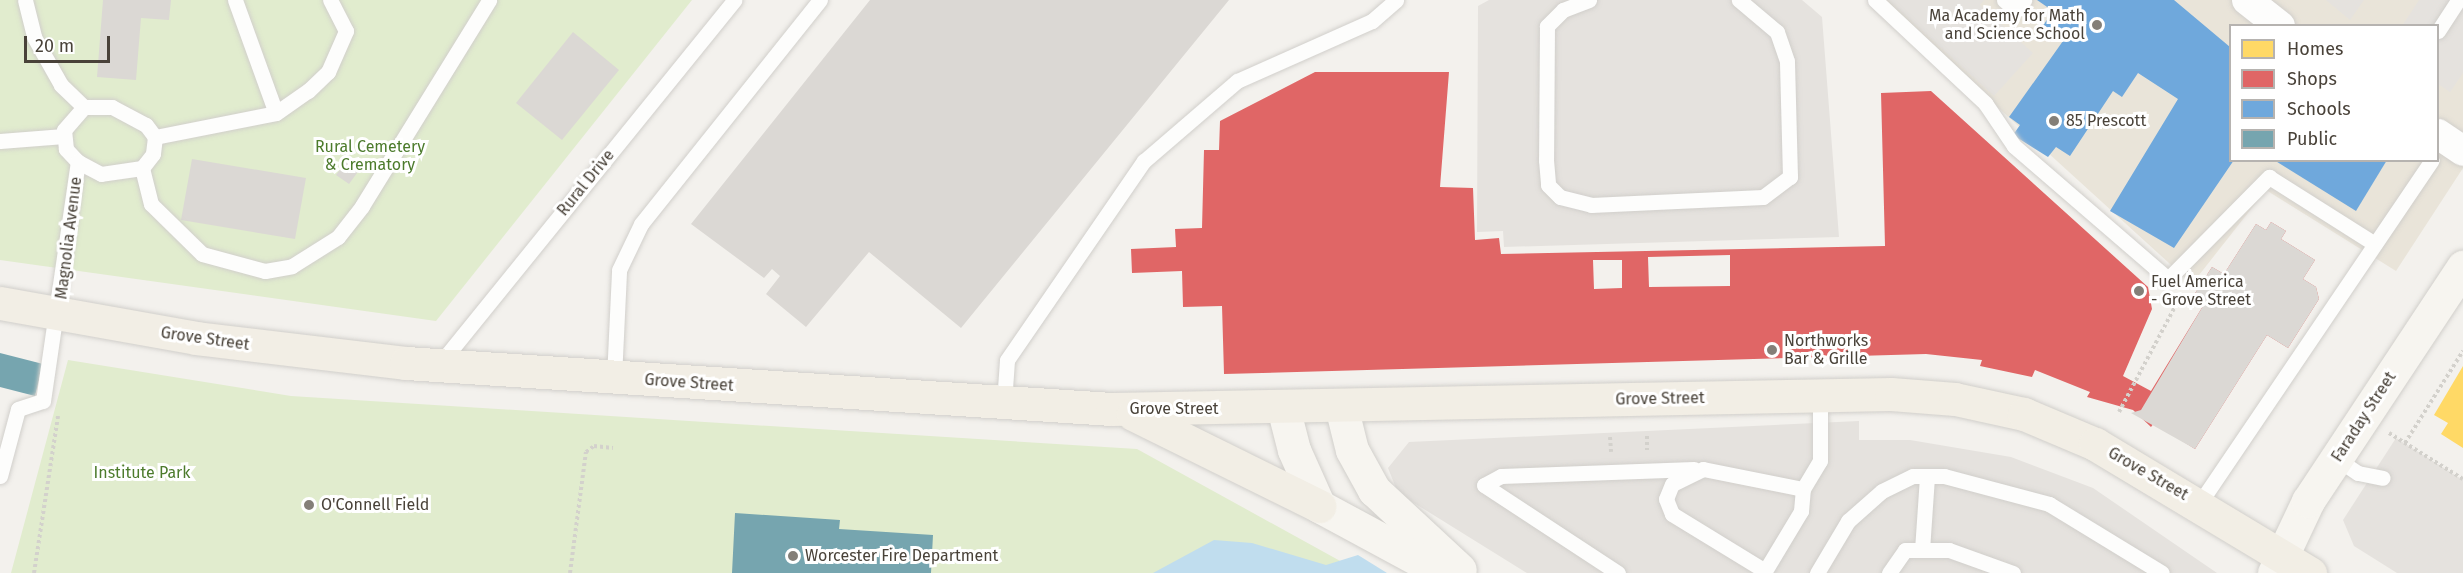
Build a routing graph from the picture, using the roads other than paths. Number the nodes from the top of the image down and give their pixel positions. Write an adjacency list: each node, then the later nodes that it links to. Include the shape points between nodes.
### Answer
1 (25, 0): 17 (lane, via 34,37 61,85)
2 (235, 0): 18 (lane)
3 (330, 0): 18 (lane, via 346,31 328,72)
4 (489, 0): 24 (lane, via 362,206 338,237 292,266 265,271 202,254 151,204)
5 (734, 0): 29 (lane, Rural Drive)
6 (820, 0): 30 (lane, via 641,224 619,270)
7 (1396, 0): 32 (lane, via 1372,21 1237,81 1144,161 1007,360)
8 (1589, 0): 9 (lane, via 1563,10 1547,26 1546,160 1548,185 1560,197 1591,205 1764,197 1790,177 1786,61 1777,32)
9 (1739, 0)
10 (1875, 0): 25 (lane, via 1985,103 2014,146 2168,279 2269,177)
11 (2004, 0): 12 (lane, via 2013,8)
12 (2024, 0)
13 (2247, 0): 15 (street)
14 (2458, 0): 16 (lane)
15 (2277, 24)
16 (2439, 29)
17 (84, 107): 19 (lane); 20 (lane, via 128,112)
18 (276, 113): 20 (lane)
19 (64, 136): 21 (lane); 22 (lane)
20 (155, 137): 24 (lane, via 153,154)
21 (0, 141)
22 (78, 162): 24 (lane, via 101,174); 28 (lane, Magnolia Avenue)
23 (2432, 162): 25 (lane)
24 (142, 168)
25 (2375, 244): 42 (lane)
26 (2463, 267): 36 (main road, Faraday Street)
27 (0, 303): 28 (main road, Grove Street)
28 (60, 314): 29 (main road, Grove Street, via 196,338); 38 (lane, Magnolia Avenue, via 43,401 18,409)
29 (438, 366): 30 (main road, Grove Street)
30 (614, 378): 32 (main road, Grove Street)
31 (1820, 395): 33 (main road, Grove Street); 41 (lane, via 1820,461); 42 (main road, Grove Street, via 1891,394 1986,403 2096,444)
32 (1004, 403): 35 (main road, Grove Street)
33 (1341, 406): 34 (main road, Grove Street); 47 (main road, via 1352,450 1374,490)
34 (1283, 407): 35 (main road, Grove Street); 43 (main road, via 1294,450)
35 (1123, 409): 43 (main road)
36 (2337, 459): 40 (lane, via 2358,473); 45 (main road, Faraday Street)
37 (1703, 469): 41 (lane); 41 (lane, via 1672,484 1666,499 1672,514 1765,571 1801,511); 48 (lane, via 1501,476 1484,485)
38 (0, 476)
39 (1927, 476): 44 (lane); 49 (lane, via 1913,476 1882,491 1848,521); 52 (lane, via 1995,486 2049,504)
40 (2383, 478)
41 (1803, 489)
42 (2199, 504): 45 (main road, Grove Street)
43 (1319, 506): 46 (main road)
44 (1922, 550): 50 (lane, via 1905,550); 51 (lane, via 1949,550)
45 (2278, 564): 53 (main road, Grove Street)
46 (1443, 573)
47 (1463, 573)
48 (1618, 573)
49 (1817, 573)
50 (1889, 573)
51 (2013, 573)
52 (2162, 573)
53 (2310, 573)

